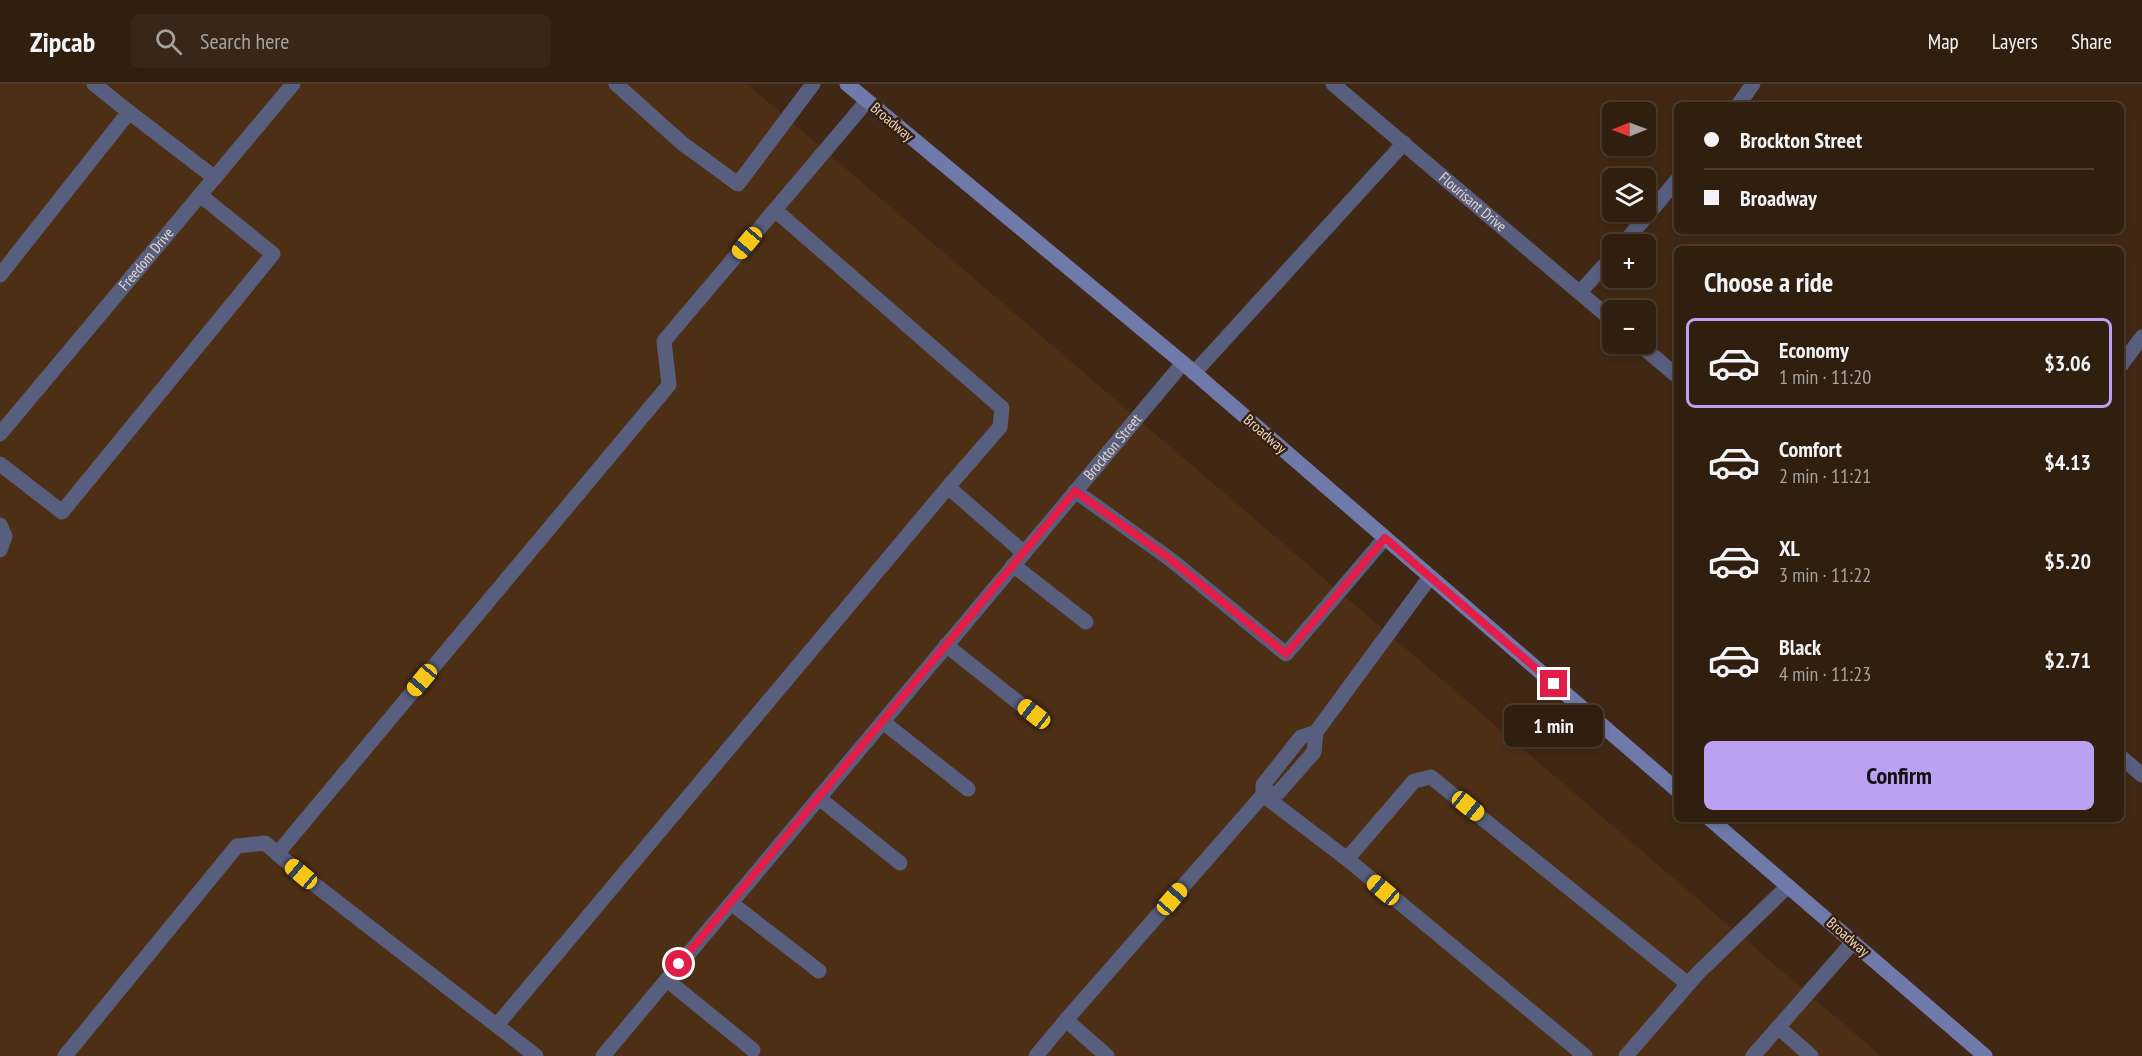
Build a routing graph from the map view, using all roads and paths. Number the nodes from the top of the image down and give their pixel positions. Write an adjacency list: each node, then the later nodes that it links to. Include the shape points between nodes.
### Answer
1 (94, 84): 10 (street)
2 (293, 84): 12 (street, Freedom Drive)
3 (616, 84): 4 (street, via 683,144 738,184)
4 (813, 84)
5 (847, 84): 8 (main road, Broadway)
6 (1333, 84): 11 (street, Flourisant Drive)
7 (1753, 84): 9 (street)
8 (867, 101): 15 (street); 24 (main road, Broadway)
9 (1740, 102)
10 (129, 112): 12 (street); 18 (street)
11 (1404, 143): 19 (street, Flourisant Drive); 24 (street, Brockton Street)
12 (215, 178): 14 (street, Freedom Drive)
13 (1674, 184): 16 (street)
14 (200, 195): 26 (street, Freedom Drive); 27 (street, via 273,254 62,512)
15 (775, 210): 28 (street, via 1002,408 1000,427); 47 (street, via 664,341 669,385)
16 (1631, 234)
17 (1602, 268): 19 (street)
18 (0, 275)
19 (1580, 292): 20 (street, Flourisant Drive)
20 (1602, 311)
21 (2142, 337): 23 (street)
22 (1652, 354): 25 (street)
23 (2124, 361)
24 (1188, 368): 29 (street, Brockton Street); 31 (main road, Broadway)
25 (1674, 373)
26 (0, 434)
27 (0, 464)
28 (948, 487): 33 (street); 57 (street)
29 (1075, 491): 31 (street, via 1170,559 1286,654); 33 (street, Brockton Street)
30 (0, 525): 32 (street, via 5,536)
31 (1385, 538): 35 (main road, Broadway)
32 (0, 550)
33 (1024, 553): 34 (street, Brockton Street)
34 (1013, 565): 36 (street); 37 (street, Brockton Street)
35 (1430, 577): 42 (main road, Broadway); 44 (street, via 1316,732 1314,752 1278,793)
36 (1086, 622)
37 (946, 645): 38 (street); 39 (street, Brockton Street)
38 (1034, 714)
39 (883, 722): 43 (street); 45 (street, Brockton Street)
40 (2124, 760): 41 (street)
41 (2142, 776)
42 (1674, 787)
43 (968, 789)
44 (1263, 795): 48 (street); 56 (street)
45 (819, 798): 49 (street); 51 (street, Brockton Street)
46 (1713, 822): 50 (main road, Broadway)
47 (277, 854): 57 (street); 60 (street, via 265,843 237,846)
48 (1347, 860): 55 (street, via 1414,781 1431,777); 65 (street)
49 (900, 863)
50 (1788, 886): 52 (main road, Broadway); 55 (street)
51 (730, 903): 53 (street); 54 (street, Brockton Street)
52 (1853, 942): 58 (street); 69 (main road, Broadway)
53 (819, 971)
54 (667, 980): 59 (street); 62 (street, Brockton Street)
55 (1688, 984): 66 (street)
56 (1066, 1020): 63 (street); 64 (street)
57 (497, 1025): 61 (street)
58 (1778, 1027): 67 (street); 68 (street)
59 (753, 1050)
60 (65, 1056)
61 (536, 1056)
62 (603, 1056)
63 (1036, 1056)
64 (1107, 1056)
65 (1585, 1056)
66 (1626, 1056)
67 (1753, 1056)
68 (1811, 1056)
69 (1985, 1056)

